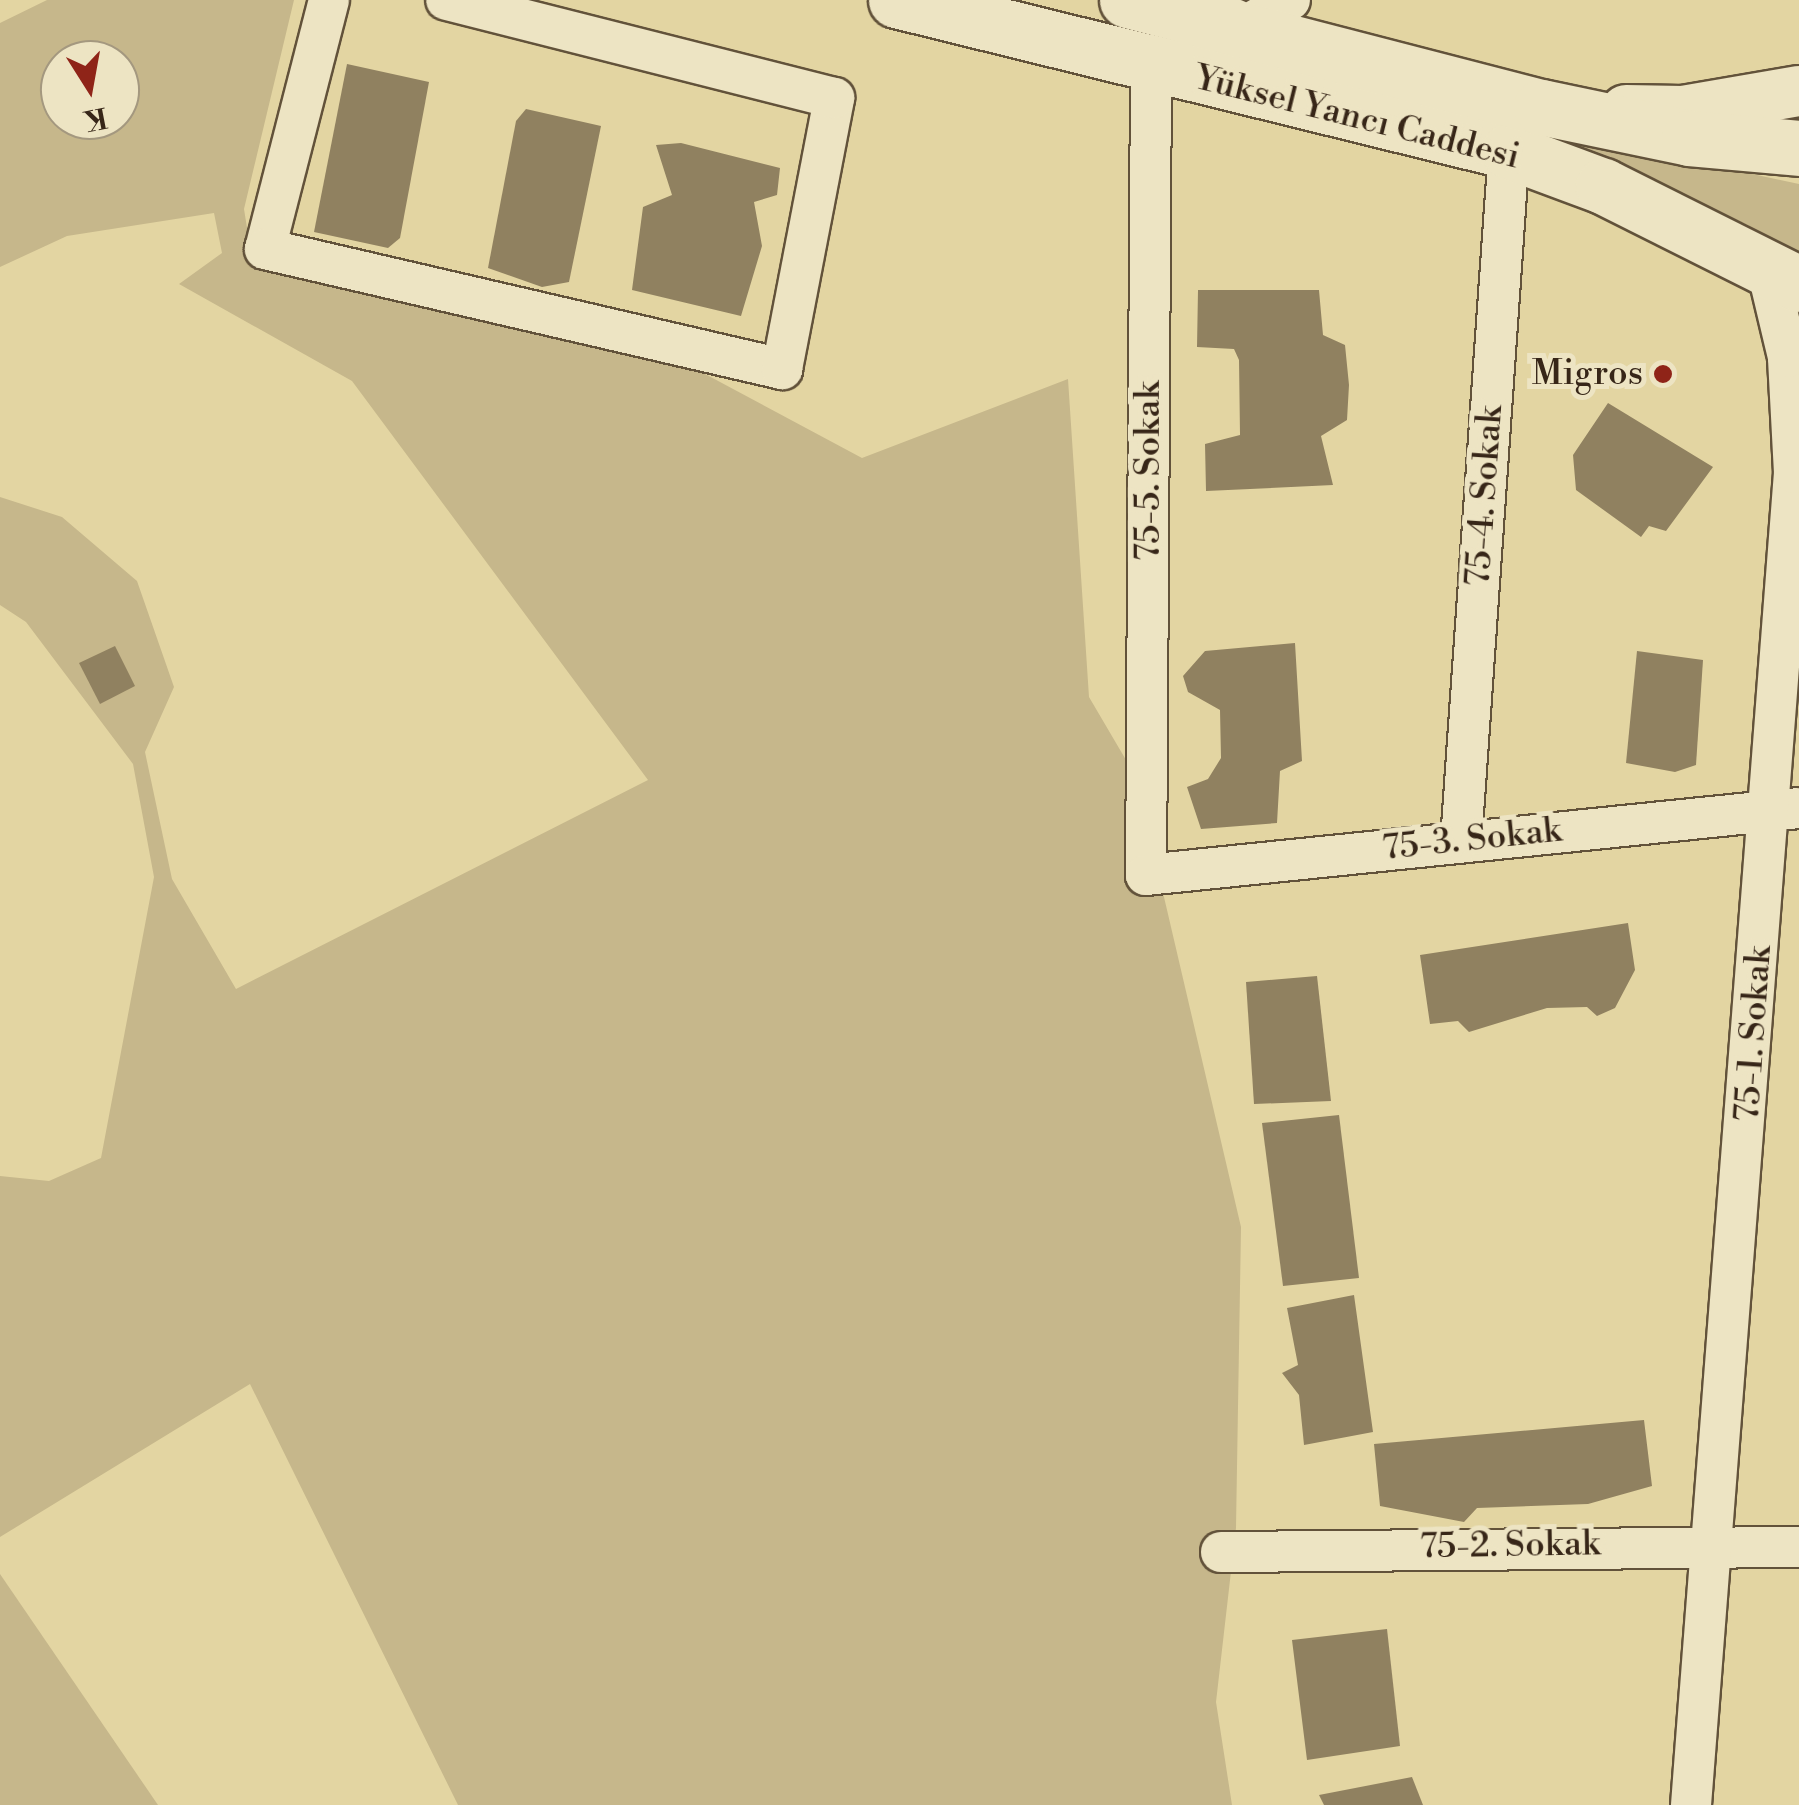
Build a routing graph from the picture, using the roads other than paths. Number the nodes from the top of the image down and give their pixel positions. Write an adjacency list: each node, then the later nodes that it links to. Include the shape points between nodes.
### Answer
1 (329, 0): 2 (street, via 265,250 782,370 834,98)
2 (446, 0)
3 (896, 0): 7 (main road, Yüksel Yancı Caddesi)
4 (1127, 0): 6 (main road, Yüksel Yancı Caddesi)
5 (1290, 0): 6 (street)
6 (1234, 15): 9 (main road, Yüksel Yancı Caddesi)
7 (1151, 68): 11 (main road, Yüksel Yancı Caddesi); 15 (street, 75-5. Sokak)
8 (1799, 91): 9 (street, via 1683,112)
9 (1541, 107): 10 (main road, Yüksel Yancı Caddesi, via 1689,138)
10 (1799, 148)
11 (1509, 151): 12 (main road, Yüksel Yancı Caddesi); 14 (street, 75-4. Sokak)
12 (1782, 275): 13 (street, 75-1. Sokak, via 1794,473)
13 (1784, 809): 14 (street, 75-3. Sokak); 16 (street, 75-1. Sokak)
14 (1461, 842): 15 (street, 75-3. Sokak)
15 (1146, 875)
16 (1715, 1541): 17 (street, 75-2. Sokak); 18 (street, 75-2. Sokak); 19 (street, 75-1. Sokak)
17 (1799, 1546)
18 (1221, 1552)
19 (1691, 1805)

